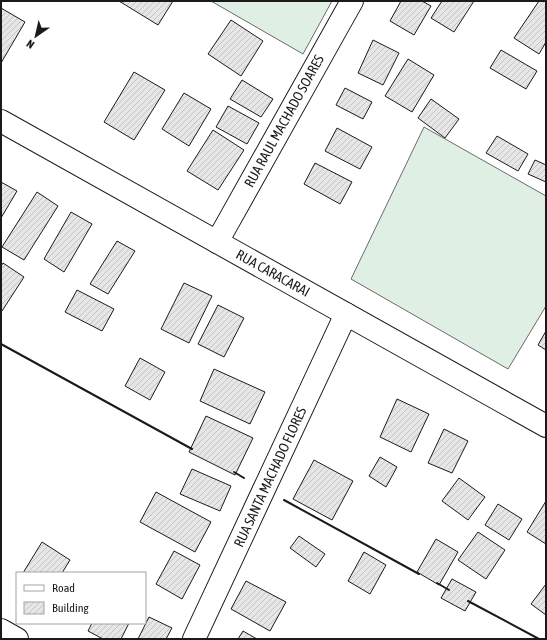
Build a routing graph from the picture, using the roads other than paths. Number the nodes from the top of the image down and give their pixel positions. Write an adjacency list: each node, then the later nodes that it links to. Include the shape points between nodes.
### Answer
1 (352, 1): 3 (street, RUA RAUL MACHADO SOARES)
2 (1, 121): 3 (street, RUA CARACARAI)
3 (217, 242): 4 (street, RUA CARACARAI)
4 (346, 314): 5 (street, RUA CARACARAI); 8 (street, RUA SANTA MACHADO FLORES)
5 (546, 426)
6 (1, 630): 7 (street)
7 (17, 639)
8 (194, 639)

